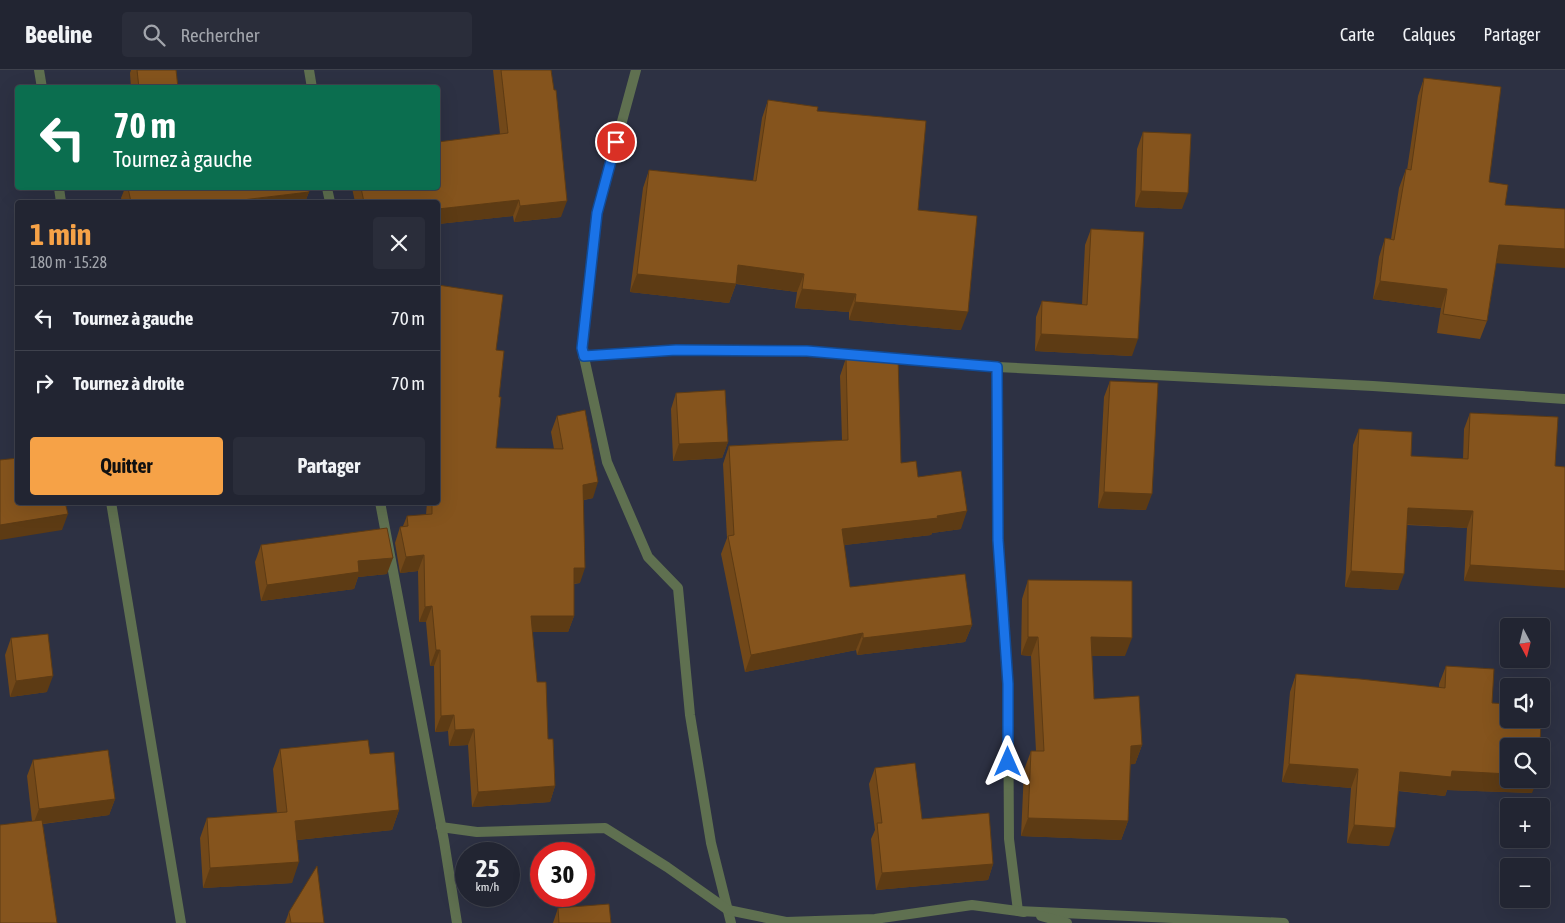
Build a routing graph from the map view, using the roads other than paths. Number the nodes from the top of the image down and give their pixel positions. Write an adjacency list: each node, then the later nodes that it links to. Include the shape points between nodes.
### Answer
1 (39, 70): 4 (street)
2 (309, 70): 5 (street)
3 (636, 70): 6 (street, via 597,213 582,348)
4 (42, 85)
5 (312, 85)
6 (584, 356): 7 (street, via 676,350 807,351); 12 (street, via 607,462 648,557 678,588 690,715 711,843)
7 (997, 367): 8 (street); 13 (street, via 998,540 1008,684 1009,839)
8 (1565, 399)
9 (111, 505): 14 (street)
10 (381, 505): 11 (street)
11 (441, 827): 12 (street, via 477,832 604,828); 15 (street)
12 (728, 910): 13 (street, via 786,922 876,919 972,905); 16 (street)
13 (1018, 911): 17 (street); 18 (street); 19 (street)
14 (181, 923)
15 (457, 923)
16 (731, 923)
17 (1020, 923)
18 (1067, 923)
19 (1284, 923)

